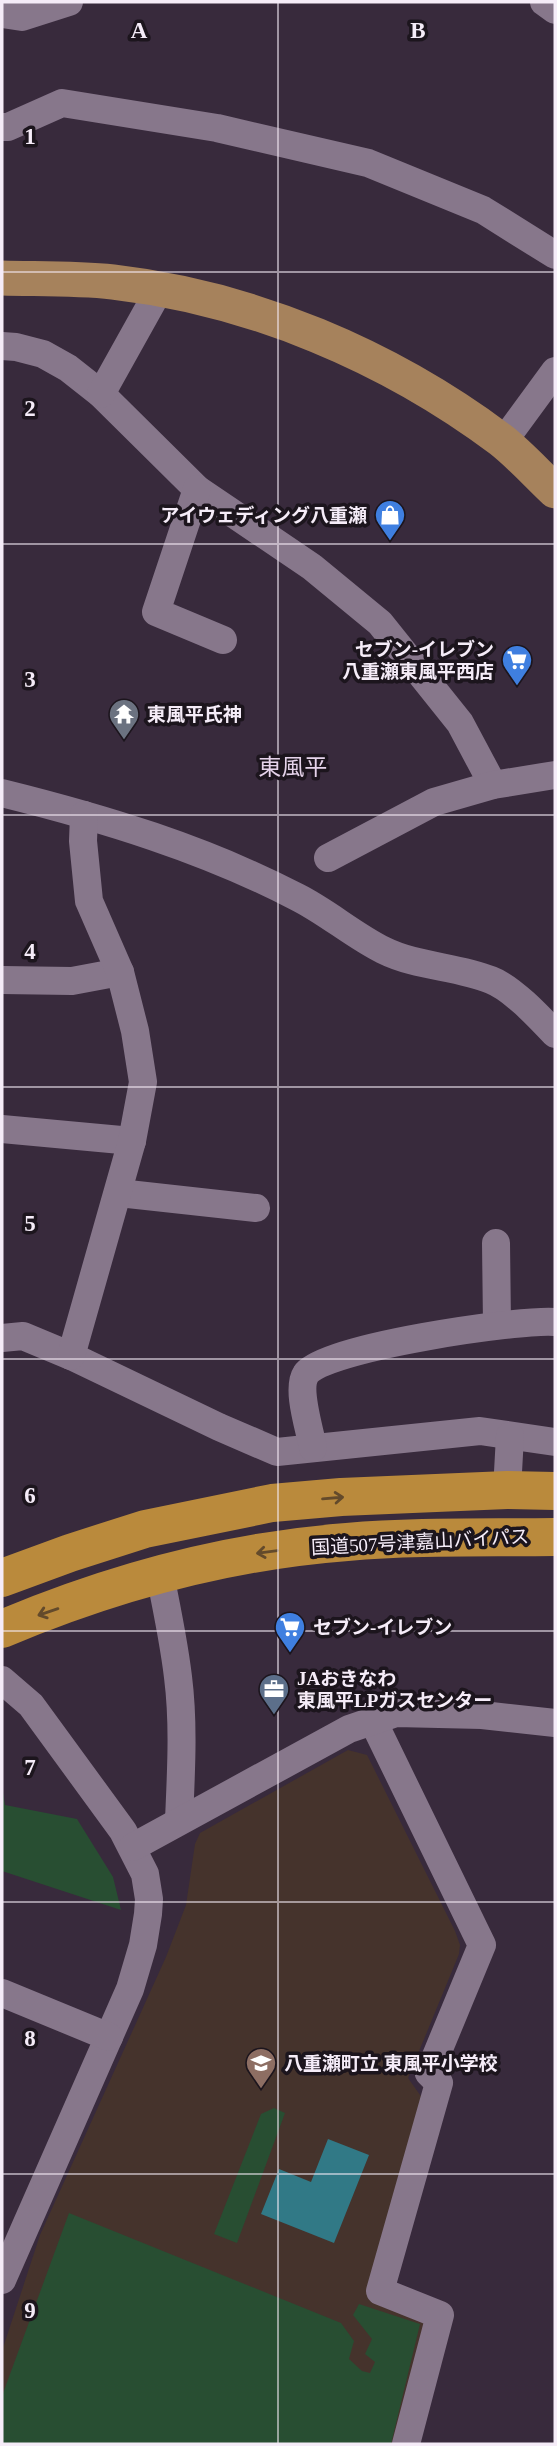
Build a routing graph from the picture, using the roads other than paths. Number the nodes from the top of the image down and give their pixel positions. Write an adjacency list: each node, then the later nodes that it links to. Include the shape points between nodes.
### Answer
1 (69, 2): 4 (street, via 22,17)
2 (544, 2): 3 (street)
3 (555, 10)
4 (2, 14)
5 (2, 127): 6 (street, via 62,103 217,128 356,160 483,210)
6 (555, 255)
7 (2, 278): 8 (main road, via 114,282)
8 (159, 290): 11 (street); 12 (main road, via 272,318 334,343 395,372)
9 (2, 346): 11 (street, via 43,354)
10 (555, 371): 12 (street)
11 (101, 394): 13 (street)
12 (503, 442): 14 (main road)
13 (197, 489): 15 (street, via 156,612); 17 (street, via 312,567 380,623 460,723)
14 (555, 491)
15 (223, 639)
16 (555, 775): 17 (street)
17 (493, 785): 20 (street, via 434,802)
18 (2, 793): 19 (street)
19 (84, 815): 21 (street, via 89,901); 23 (street, via 214,858 299,897 408,961 492,980)
20 (328, 858)
21 (120, 972): 22 (street, via 72,981); 25 (street, via 143,1082)
22 (2, 980)
23 (555, 1034)
24 (2, 1129): 25 (street)
25 (132, 1141): 26 (street)
26 (118, 1193): 27 (street); 32 (street)
27 (256, 1208)
28 (496, 1243): 30 (street)
29 (555, 1322): 30 (street)
30 (497, 1324): 35 (street, via 316,1364 305,1375 302,1392)
31 (2, 1338): 32 (street, via 23,1336)
32 (71, 1356): 35 (street, via 277,1452)
33 (510, 1436): 34 (street); 35 (street, via 480,1431); 36 (street)
34 (555, 1442)
35 (313, 1448)
36 (507, 1490): 37 (highway); 40 (highway, one-way to 36, via 145,1529 272,1503)
37 (555, 1491)
38 (555, 1537): 39 (highway, 国道507号津嘉山バイパス, one-way to 39, via 346,1542 262,1553)
39 (160, 1575): 41 (highway, 国道507号津嘉山バイパス, one-way to 41); 45 (street, via 179,1680)
40 (2, 1578)
41 (2, 1629)
42 (2, 1680): 46 (street, via 31,1705)
43 (373, 1721): 44 (street, via 396,1713); 45 (street, via 349,1729); 50 (street, via 482,1945 429,2073 439,2083 380,2291 440,2315)
44 (555, 1723)
45 (179, 1819): 46 (street)
46 (132, 1847): 48 (street, via 145,1874 148,1914 130,1989)
47 (2, 1993): 48 (street)
48 (109, 2037): 49 (street)
49 (2, 2277)
50 (406, 2444)

